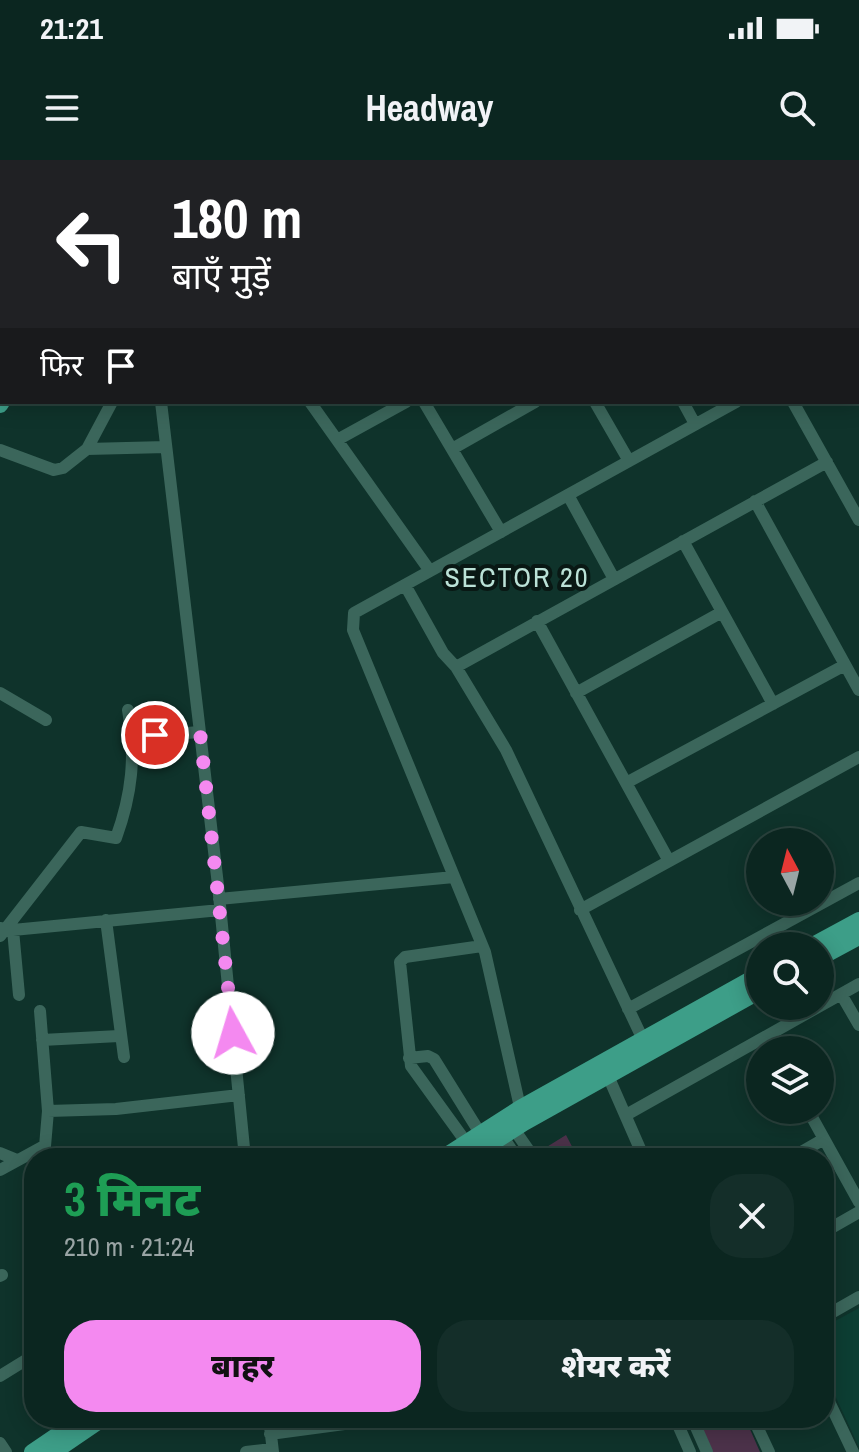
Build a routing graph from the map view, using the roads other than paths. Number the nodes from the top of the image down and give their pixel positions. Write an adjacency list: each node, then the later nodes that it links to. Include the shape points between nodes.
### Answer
1 (111, 404): 14 (street)
2 (161, 404): 13 (street)
3 (311, 404): 12 (street)
4 (402, 404): 12 (street)
5 (425, 404): 15 (street)
6 (527, 404): 15 (street)
7 (596, 404): 17 (street)
8 (684, 404): 11 (street)
9 (732, 404): 11 (street)
10 (794, 404): 18 (street)
11 (695, 424): 17 (street)
12 (337, 440): 24 (street)
13 (166, 447): 14 (street); 37 (street)
14 (87, 449): 16 (street, via 54,470)
15 (452, 449): 22 (street)
16 (0, 450)
17 (629, 461): 19 (street)
18 (827, 462): 20 (street); 21 (street)
19 (568, 495): 22 (street); 25 (street)
20 (755, 501): 23 (street); 29 (street)
21 (859, 520)
22 (501, 532): 24 (street)
23 (683, 541): 25 (street); 27 (street)
24 (430, 571): 26 (street)
25 (614, 579): 28 (street)
26 (405, 585): 30 (street); 42 (street, via 354,613 350,622)
27 (722, 612): 33 (street); 34 (street)
28 (537, 621): 30 (street); 33 (street)
29 (845, 665): 31 (street); 34 (street)
30 (456, 667): 45 (street, via 506,750)
31 (859, 690)
32 (0, 693): 36 (street)
33 (576, 693): 40 (street)
34 (773, 704): 40 (street)
35 (128, 710): 38 (street)
36 (46, 720)
37 (200, 732): 38 (street); 44 (street)
38 (133, 737): 48 (street, via 132,789 116,838 81,832)
39 (859, 757): 41 (street)
40 (626, 783): 41 (street)
41 (669, 861): 45 (street)
42 (454, 877): 44 (street); 51 (street)
43 (859, 883): 58 (street)
44 (220, 904): 46 (street); 69 (street)
45 (580, 910): 58 (street)
46 (106, 920): 48 (street); 61 (street)
47 (859, 920): 49 (main road)
48 (5, 930): 56 (street)
49 (834, 934)
50 (859, 937): 52 (main road)
51 (482, 946): 67 (street, via 400,960); 73 (street)
52 (834, 950)
53 (746, 983): 64 (main road)
54 (859, 984): 55 (street)
55 (841, 994): 60 (street); 62 (street)
56 (19, 995)
57 (746, 998): 64 (main road)
58 (628, 1009): 64 (street)
59 (40, 1011): 63 (street)
60 (859, 1025)
61 (119, 1036): 63 (street); 66 (street)
62 (766, 1036)
63 (42, 1040): 70 (street)
64 (646, 1045): 68 (main road)
65 (746, 1047): 71 (street)
66 (124, 1057)
67 (409, 1058): 73 (street, via 412,1068); 73 (street, via 434,1059)
68 (605, 1069): 71 (street); 73 (main road)
69 (239, 1095): 70 (street); 76 (street)
70 (48, 1111): 75 (street)
71 (626, 1115): 80 (street)
72 (816, 1124): 74 (street)
73 (497, 1130): 77 (main road); 78 (street); 79 (street)
74 (824, 1139): 81 (street); 82 (street)
75 (44, 1148)
76 (244, 1148)
77 (462, 1148)
78 (510, 1148)
79 (521, 1148)
80 (640, 1148)
81 (808, 1148)
82 (829, 1148)
83 (0, 1153): 86 (street)
84 (834, 1157): 88 (street)
85 (24, 1158): 86 (street)
86 (17, 1160): 87 (street)
87 (0, 1170)
88 (859, 1202)
89 (859, 1212): 90 (street)
90 (834, 1226)
91 (859, 1297): 92 (street)
92 (834, 1311)
93 (24, 1361): 94 (street)
94 (0, 1376)
95 (834, 1412): 113 (street)
96 (67, 1428): 107 (main road)
97 (89, 1428): 108 (main road)
98 (270, 1428): 103 (street)
99 (315, 1428): 103 (street)
100 (679, 1428): 110 (street)
101 (696, 1428): 111 (street)
102 (758, 1428): 112 (street)
103 (270, 1434): 105 (street)
104 (0, 1443): 106 (street)
105 (272, 1450): 109 (street)
106 (6, 1452)
107 (32, 1452)
108 (54, 1452)
109 (246, 1452)
110 (690, 1452)
111 (707, 1452)
112 (769, 1452)
113 (853, 1452)

